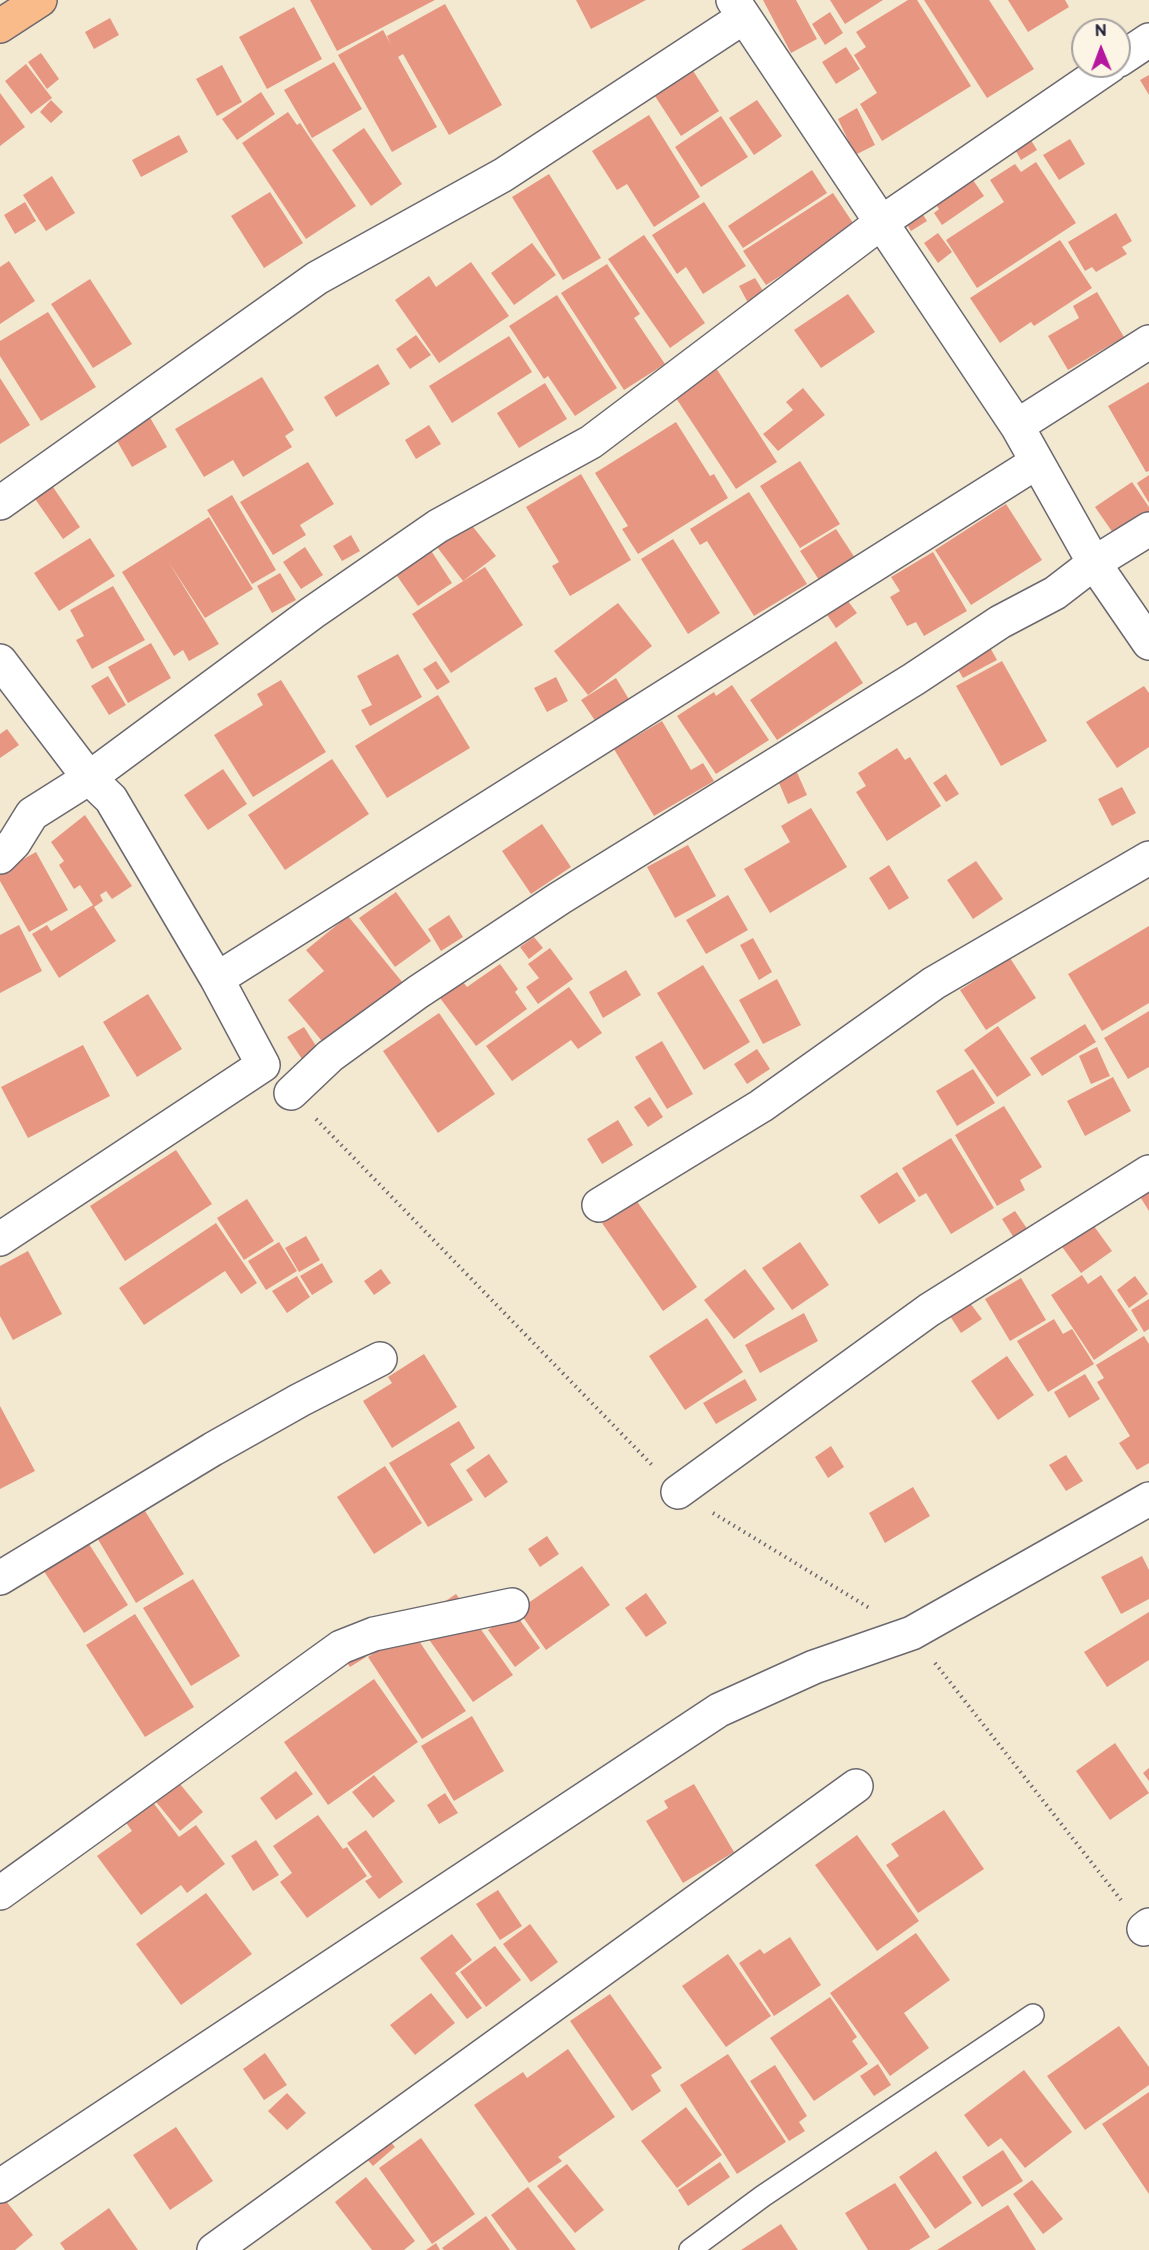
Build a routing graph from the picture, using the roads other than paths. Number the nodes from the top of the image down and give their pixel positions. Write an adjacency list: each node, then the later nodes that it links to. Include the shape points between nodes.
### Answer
1 (40, 0): 3 (highway)
2 (738, 9): 7 (street); 11 (street, via 503,175 317,278)
3 (0, 26)
4 (1149, 40): 5 (street)
5 (1131, 52)
6 (1092, 78): 7 (street)
7 (882, 222): 9 (street); 16 (street, via 591,442 438,526 312,613)
8 (1149, 342): 9 (street)
9 (1017, 426): 10 (street)
10 (1037, 462): 13 (street); 19 (street)
11 (0, 503)
12 (1149, 530): 13 (street)
13 (1094, 563): 14 (street); 20 (street, via 1055,593 1000,622 904,686 560,898 339,1049)
14 (1149, 643)
15 (0, 661): 16 (street)
16 (89, 778): 17 (street, via 32,814); 19 (street, via 111,799)
17 (0, 857)
18 (1149, 858): 22 (street, via 934,982 761,1106)
19 (217, 979): 23 (street, via 262,1065)
20 (291, 1093)
21 (1149, 1172): 25 (street, via 929,1310)
22 (599, 1205)
23 (0, 1239)
24 (380, 1359): 27 (street, via 213,1449)
25 (678, 1491)
26 (1149, 1499): 32 (street, via 912,1634 814,1667 719,1710)
27 (0, 1578)
28 (512, 1605): 30 (street, via 374,1634 341,1647)
29 (856, 1786): 33 (street)
30 (0, 1893)
31 (1033, 2015): 34 (lane, via 763,2196)
32 (0, 2186)
33 (214, 2250)
34 (690, 2250)

